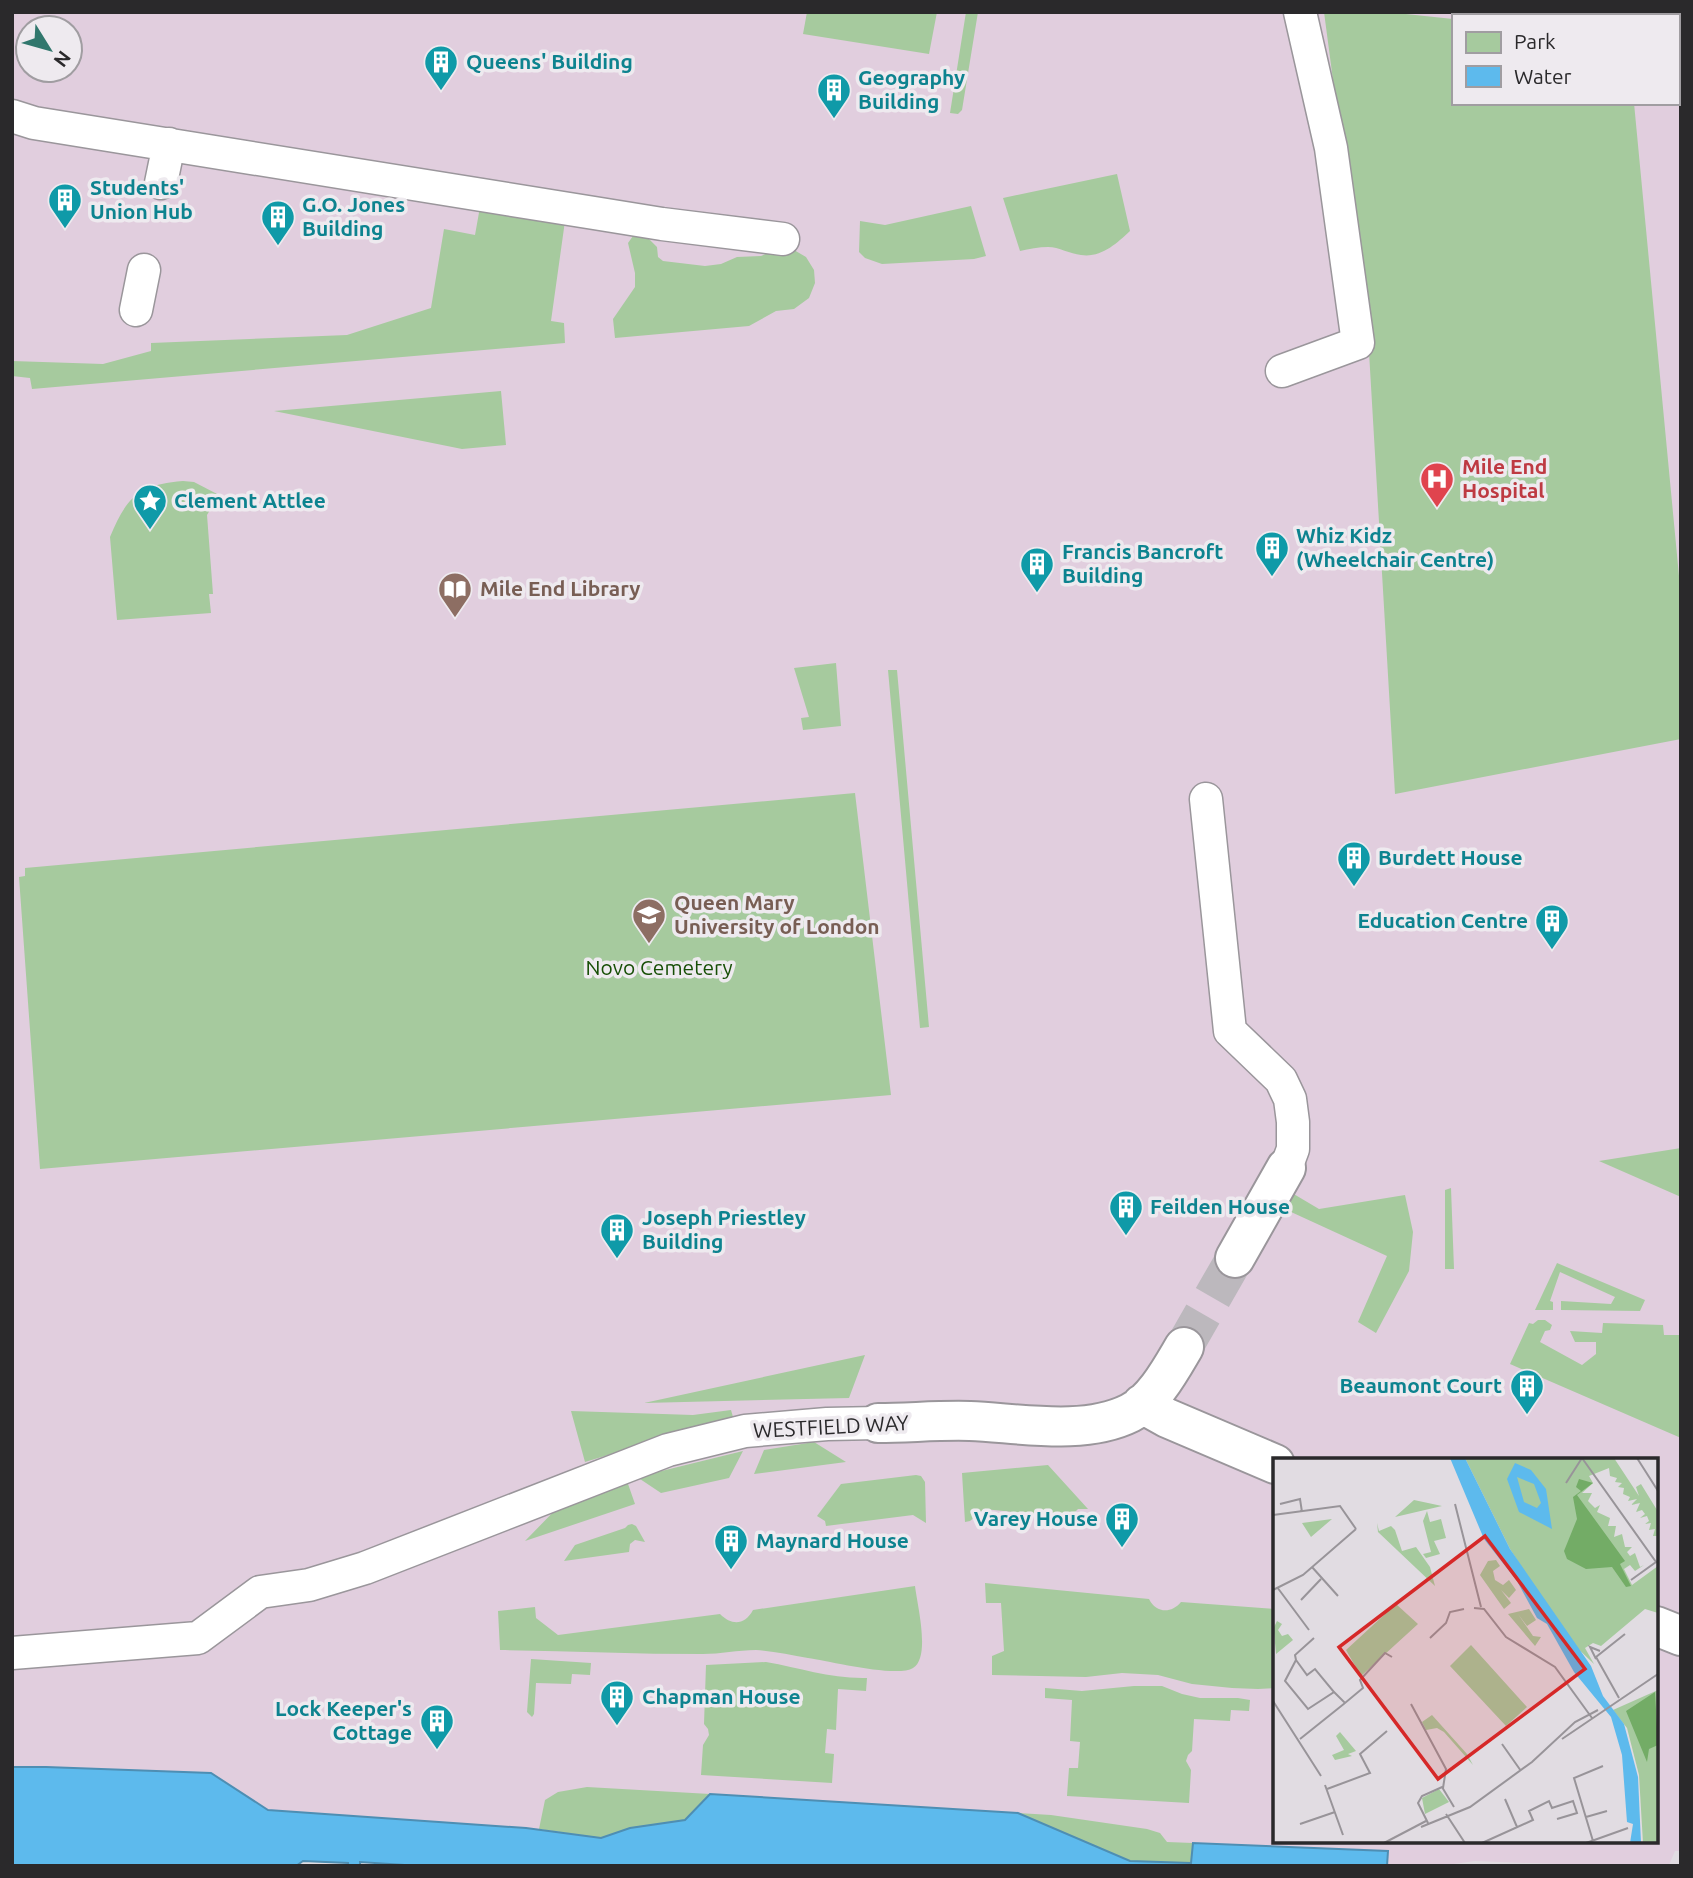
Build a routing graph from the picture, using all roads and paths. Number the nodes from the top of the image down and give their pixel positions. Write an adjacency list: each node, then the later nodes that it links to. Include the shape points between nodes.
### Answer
1 (1300, 12): 8 (lane, via 1331,148 1358,343)
2 (12, 116): 3 (lane)
3 (169, 144): 4 (lane); 5 (lane)
4 (161, 183)
5 (783, 239)
6 (144, 270): 7 (lane)
7 (136, 310)
8 (1282, 372)
9 (1206, 799): 10 (lane, via 1230,1031 1281,1080 1290,1099 1293,1149)
10 (1286, 1168): 11 (street)
11 (1235, 1258)
12 (1184, 1347): 13 (street, WESTFIELD WAY)
13 (1142, 1404): 14 (street, WESTFIELD WAY, via 1104,1422 1062,1426); 15 (street)
14 (878, 1423): 18 (lane, WESTFIELD WAY, via 745,1431 668,1450 365,1568 309,1585 260,1592 198,1638)
15 (1273, 1463)
16 (1658, 1627): 17 (street)
17 (1681, 1636)
18 (12, 1653)

